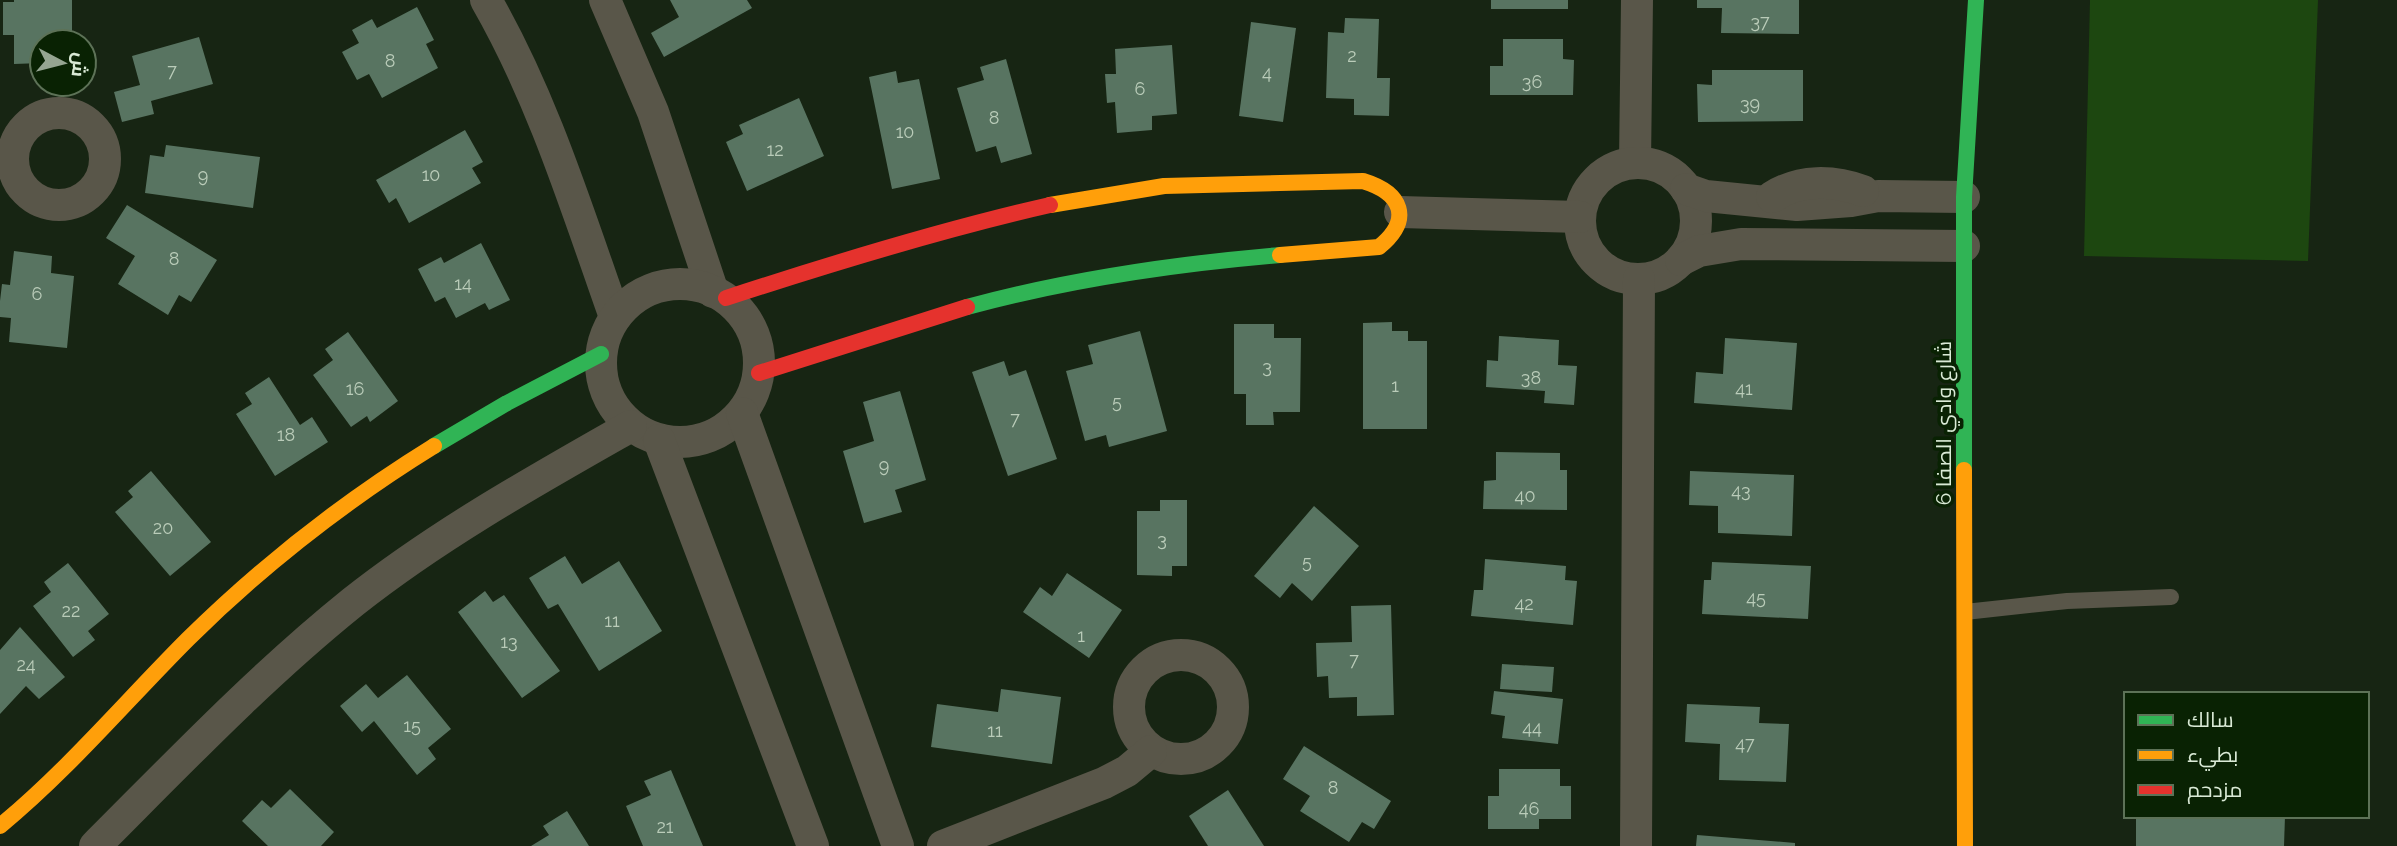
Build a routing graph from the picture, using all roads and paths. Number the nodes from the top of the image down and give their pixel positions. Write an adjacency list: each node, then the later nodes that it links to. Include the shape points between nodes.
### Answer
1 (486, 0): 18 (street, via 561,163)
2 (605, 0): 17 (street, via 653,112)
3 (1637, 0): 5 (street)
4 (1976, 0): 8 (street, شارع وادي الصفا 6)
5 (1635, 163): 6 (street, via 1664,170); 11 (street, via 1619,166 1598,180 1584,200)
6 (1686, 189): 9 (street, via 1706,196); 15 (street, via 1696,225)
7 (1878, 196): 8 (street); 9 (street, via 1824,205); 13 (street)
8 (1964, 197): 14 (street, شارع وادي الصفا 6)
9 (1764, 202): 12 (street)
10 (1401, 212): 11 (street); 17 (street, via 1388,190 1363,181 1153,187 1075,198 987,219); 20 (street, via 1391,240 1379,247 1177,265 1083,279 971,306)
11 (1580, 217): 16 (street, via 1590,254 1603,268 1620,277)
12 (1762, 243): 13 (street); 15 (street, via 1720,246)
13 (1877, 245): 14 (street)
14 (1964, 246): 25 (street, شارع وادي الصفا 6)
15 (1681, 260): 16 (street, via 1655,277)
16 (1639, 279): 32 (street)
17 (720, 295): 18 (street, via 681,283 656,287 633,299); 20 (street, via 753,331)
18 (615, 317): 19 (street)
19 (601, 354): 22 (street, via 603,381 613,406); 27 (street, via 447,436 310,531 187,640)
20 (759, 373): 21 (street)
21 (742, 413): 23 (street, via 725,429 704,439 682,443); 30 (street)
22 (631, 426): 23 (street); 28 (street, via 488,509 356,600 243,699)
23 (659, 440): 29 (street)
24 (2171, 597): 25 (lane, via 2067,601)
25 (1965, 612): 33 (street, شارع وادي الصفا 6)
26 (1151, 751): 31 (street, via 1104,783)
27 (0, 826)
28 (95, 846)
29 (813, 846)
30 (898, 846)
31 (943, 846)
32 (1636, 846)
33 (1965, 846)

